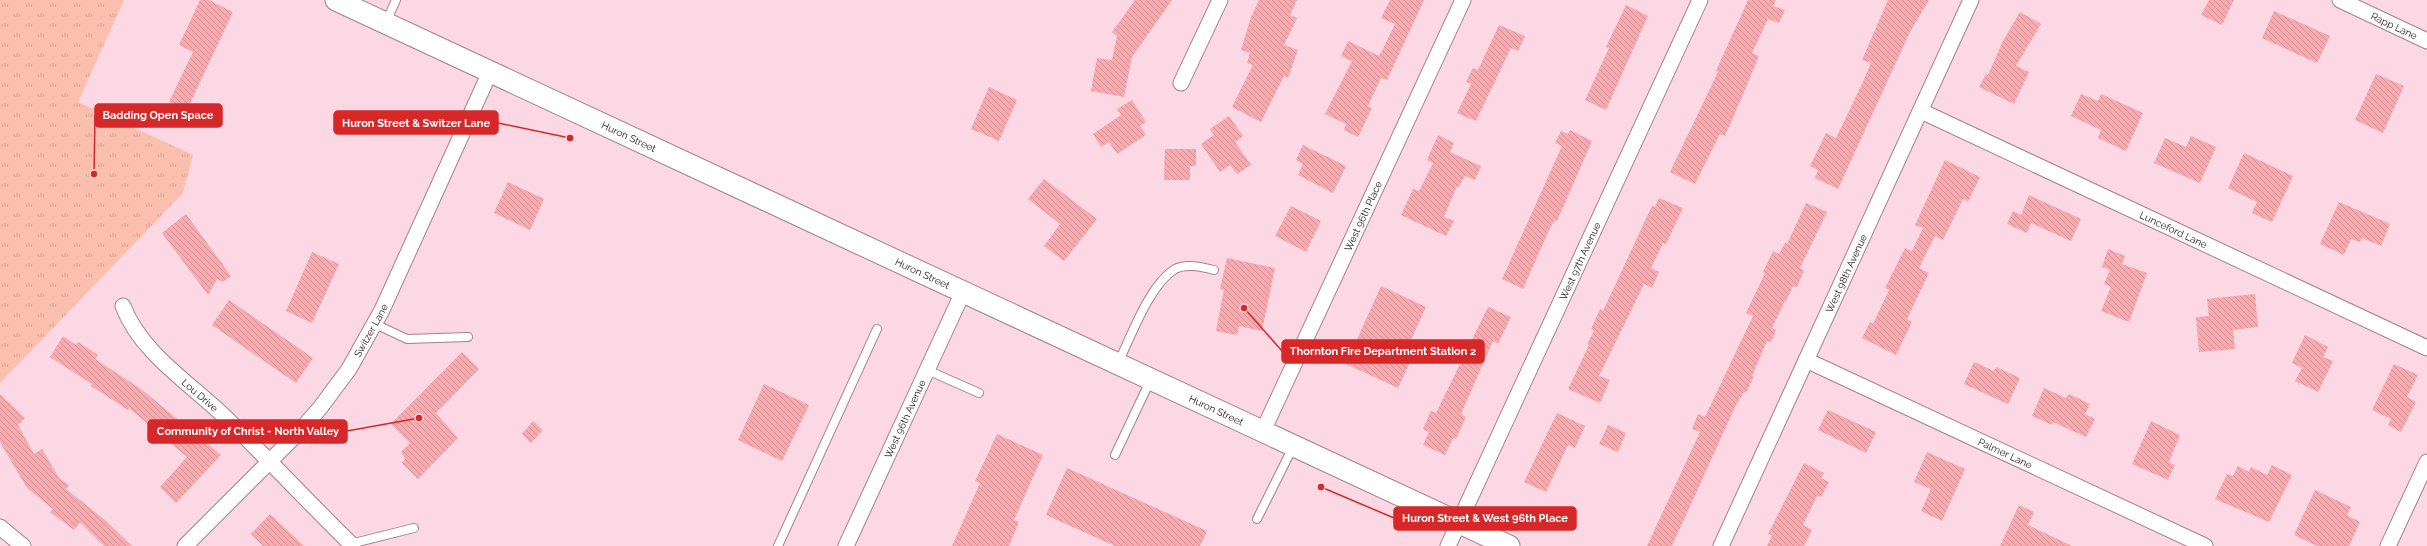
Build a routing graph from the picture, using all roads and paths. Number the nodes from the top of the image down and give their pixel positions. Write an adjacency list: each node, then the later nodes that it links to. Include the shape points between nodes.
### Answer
1 (336, 0): 8 (main road, Huron Street)
2 (396, 0): 8 (lane)
3 (1220, 0): 11 (street)
4 (1463, 0): 25 (street, West 96th Place)
5 (1700, 0): 31 (street, West 97th Avenue)
6 (1971, 0): 12 (street, West 98th Avenue)
7 (2340, 0): 9 (street, Rapp Lane)
8 (385, 23): 10 (main road, Huron Street)
9 (2427, 41)
10 (490, 72): 14 (main road, Huron Street); 16 (street, Switzer Lane)
11 (1181, 83)
12 (1920, 111): 19 (street, Lunceford Lane); 20 (street, West 98th Avenue)
13 (1214, 270): 21 (lane, via 1195,266 1175,269 1158,286)
14 (963, 292): 21 (main road, Huron Street); 22 (street, West 96th Avenue)
15 (123, 306): 29 (street, Lou Drive, via 134,330 150,350 229,420)
16 (375, 324): 18 (lane, via 407,339); 29 (street, Switzer Lane, via 336,387 312,417)
17 (877, 329): 37 (lane)
18 (468, 337)
19 (2427, 348)
20 (1806, 360): 41 (street, West 98th Avenue); 42 (street, Palmer Lane)
21 (1118, 364): 23 (main road, Huron Street)
22 (927, 370): 24 (lane); 38 (street, West 96th Avenue)
23 (1151, 379): 25 (main road, Huron Street); 27 (lane)
24 (979, 393)
25 (1263, 431): 26 (main road, Huron Street)
26 (1293, 446): 30 (lane); 31 (main road, Huron Street)
27 (1116, 455)
28 (2427, 462): 43 (street)
29 (268, 463): 34 (street, Lou Drive); 36 (street, Switzer Lane)
30 (1257, 519)
31 (1459, 523): 39 (street, West 97th Avenue); 40 (main road, Huron Street)
32 (0, 527): 35 (street)
33 (414, 528): 34 (lane)
34 (352, 545)
35 (23, 546)
36 (185, 546)
37 (778, 546)
38 (846, 546)
39 (1448, 546)
40 (1509, 546)
41 (1721, 546)
42 (2205, 546)
43 (2388, 546)

